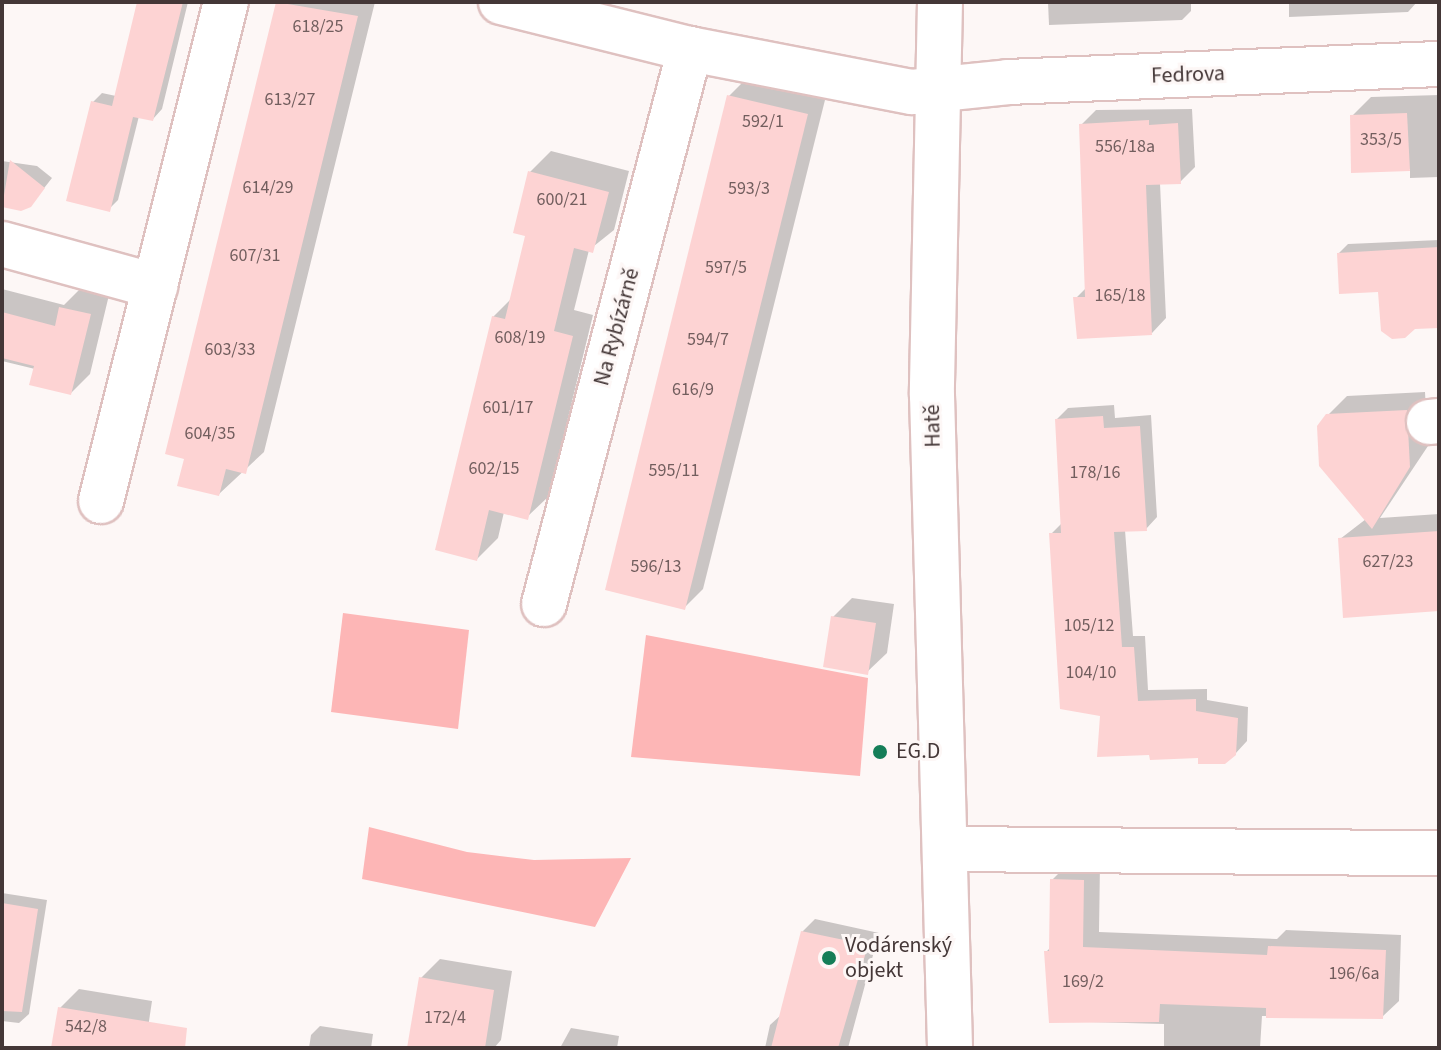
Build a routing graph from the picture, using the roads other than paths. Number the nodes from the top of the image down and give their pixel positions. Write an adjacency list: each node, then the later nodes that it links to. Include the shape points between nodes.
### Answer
1 (226, 2): 8 (street)
2 (501, 2): 4 (street)
3 (940, 2): 6 (street, Hatě)
4 (690, 49): 6 (street, via 912,92); 10 (street, Na Rybízárně)
5 (1439, 64): 6 (street, Fedrova, via 1008,82)
6 (937, 91): 11 (street, Hatě, via 932,395)
7 (2, 244): 8 (street)
8 (155, 286): 9 (street)
9 (101, 501)
10 (544, 604)
11 (948, 849): 12 (street); 13 (street, Hatě)
12 (1439, 853)
13 (950, 1048)

